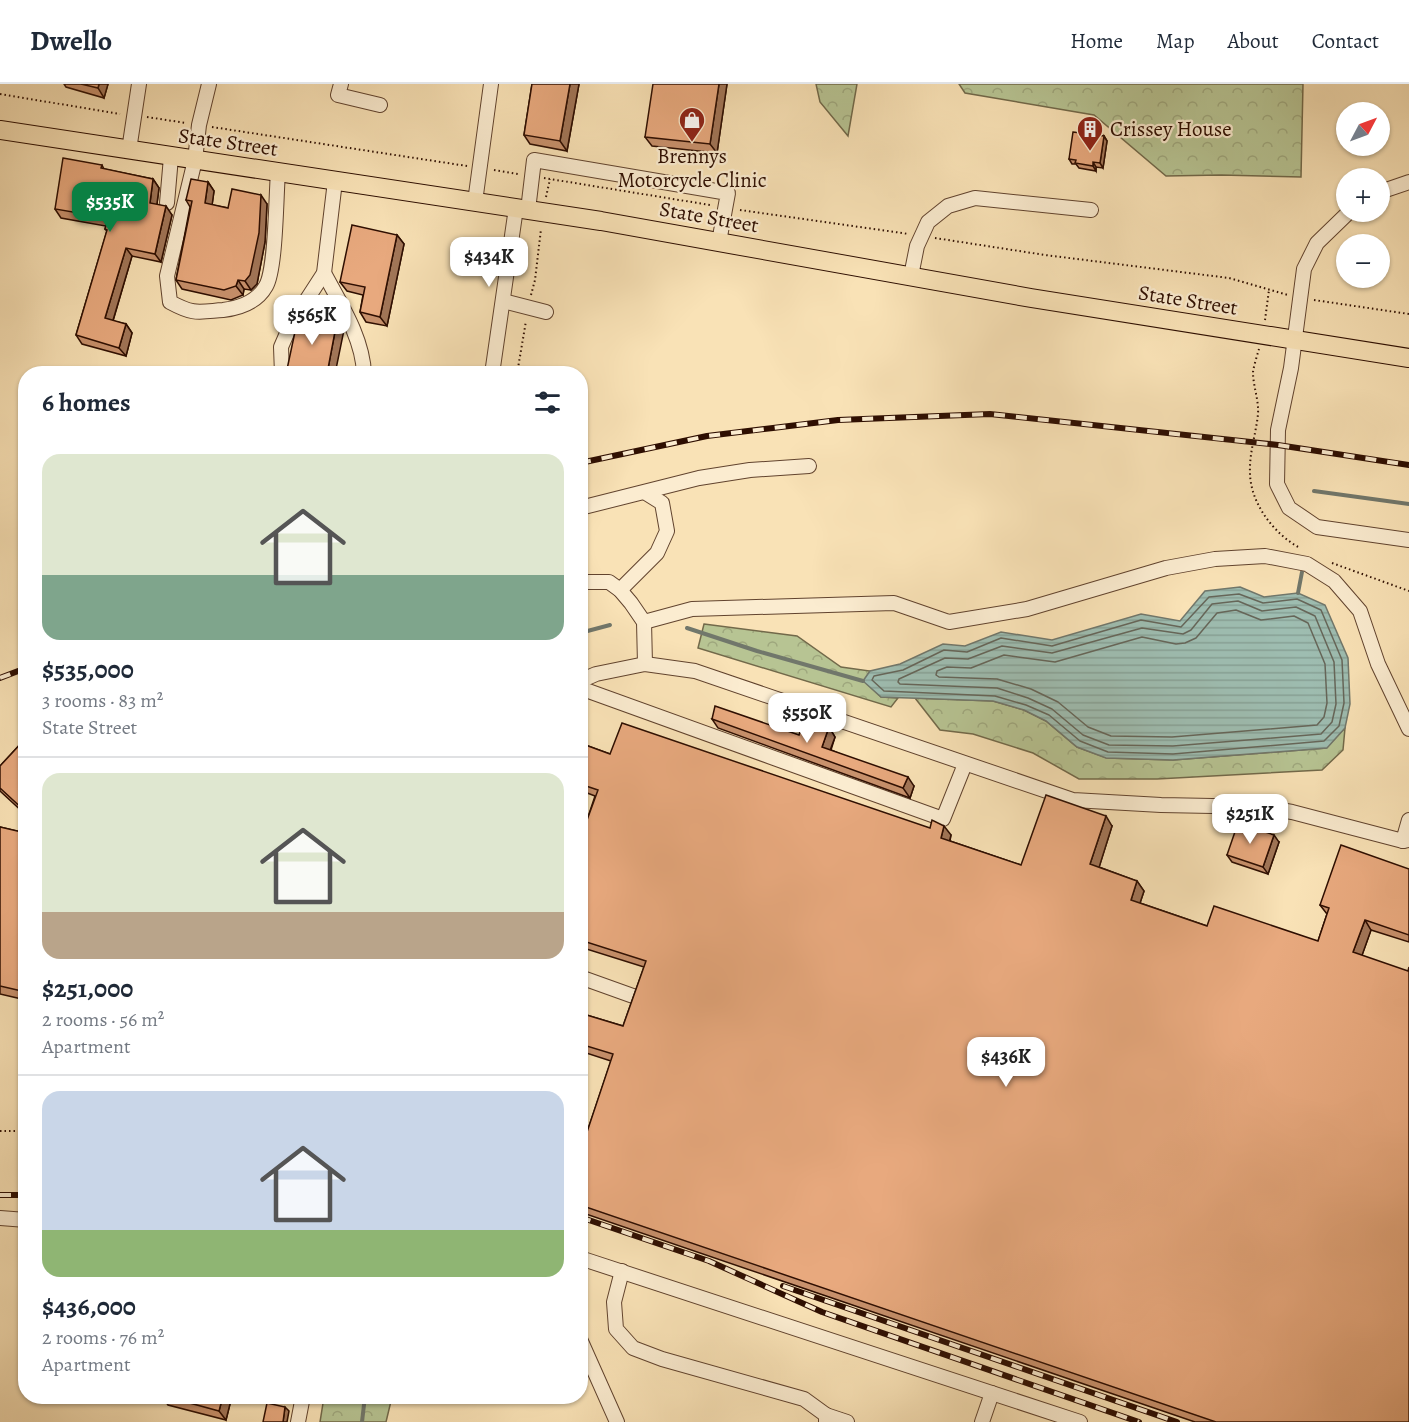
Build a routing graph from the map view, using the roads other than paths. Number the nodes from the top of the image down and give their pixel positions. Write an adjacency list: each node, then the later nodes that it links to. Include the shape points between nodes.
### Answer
1 (139, 84): 7 (street)
2 (208, 84): 9 (street)
3 (341, 84): 5 (street, via 338,95)
4 (491, 84): 14 (street)
5 (380, 105)
6 (0, 130): 7 (main road, State Street)
7 (129, 150): 8 (main road, State Street)
8 (171, 157): 9 (main road, State Street); 15 (street)
9 (195, 160): 10 (main road, State Street); 10 (street, via 167,276 171,302 189,312 235,309 256,299 267,285)
10 (278, 172): 11 (main road, State Street)
11 (335, 181): 14 (main road, State Street); 20 (street)
12 (1409, 182): 13 (street)
13 (1390, 189)
14 (475, 202): 16 (main road, State Street)
15 (167, 203)
16 (529, 210): 19 (main road, State Street); 19 (street, via 534,160 728,193); 22 (street)
17 (1091, 210): 21 (street, via 975,198 948,206 928,222 917,246)
18 (1338, 222): 24 (street, via 1317,243 1304,269)
19 (719, 242): 21 (main road, State Street)
20 (324, 273): 26 (street, via 291,324 281,347); 27 (street, via 351,324)
21 (911, 276): 24 (main road, State Street)
22 (503, 301): 23 (street); 28 (street)
23 (546, 312)
24 (1294, 340): 25 (main road, State Street); 32 (street, via 1278,430 1277,484 1289,508 1317,526)
25 (1409, 358)
26 (282, 366)
27 (364, 366)
28 (494, 366)
29 (809, 466): 30 (street, via 740,471)
30 (646, 493): 31 (street); 34 (street, via 662,502 667,531 657,553)
31 (588, 506)
32 (1409, 540)
33 (588, 582): 34 (street, via 609,582)
34 (620, 590): 35 (street)
35 (644, 622): 36 (street); 39 (street, via 692,609 894,603 949,622 1027,609 1167,568 1215,559 1265,556 1307,564 1334,581 1360,611 1378,664)
36 (645, 664): 37 (street); 40 (street, via 695,671)
37 (588, 678)
38 (588, 691): 40 (street, via 943,819)
39 (1409, 729)
40 (965, 765): 42 (street, via 1073,800 1264,807)
41 (1409, 820): 42 (street)
42 (1406, 841)
43 (588, 980): 44 (street)
44 (633, 996)
45 (0, 1218): 46 (street)
46 (18, 1219)
47 (588, 1260): 48 (street)
48 (622, 1271): 50 (street); 52 (street, via 614,1302 616,1329 633,1348 804,1399)
49 (588, 1357): 54 (street)
50 (992, 1393): 56 (street); 57 (street)
51 (301, 1404): 53 (street)
52 (826, 1418): 55 (street)
53 (298, 1422)
54 (617, 1422)
55 (847, 1422)
56 (982, 1422)
57 (1080, 1422)

